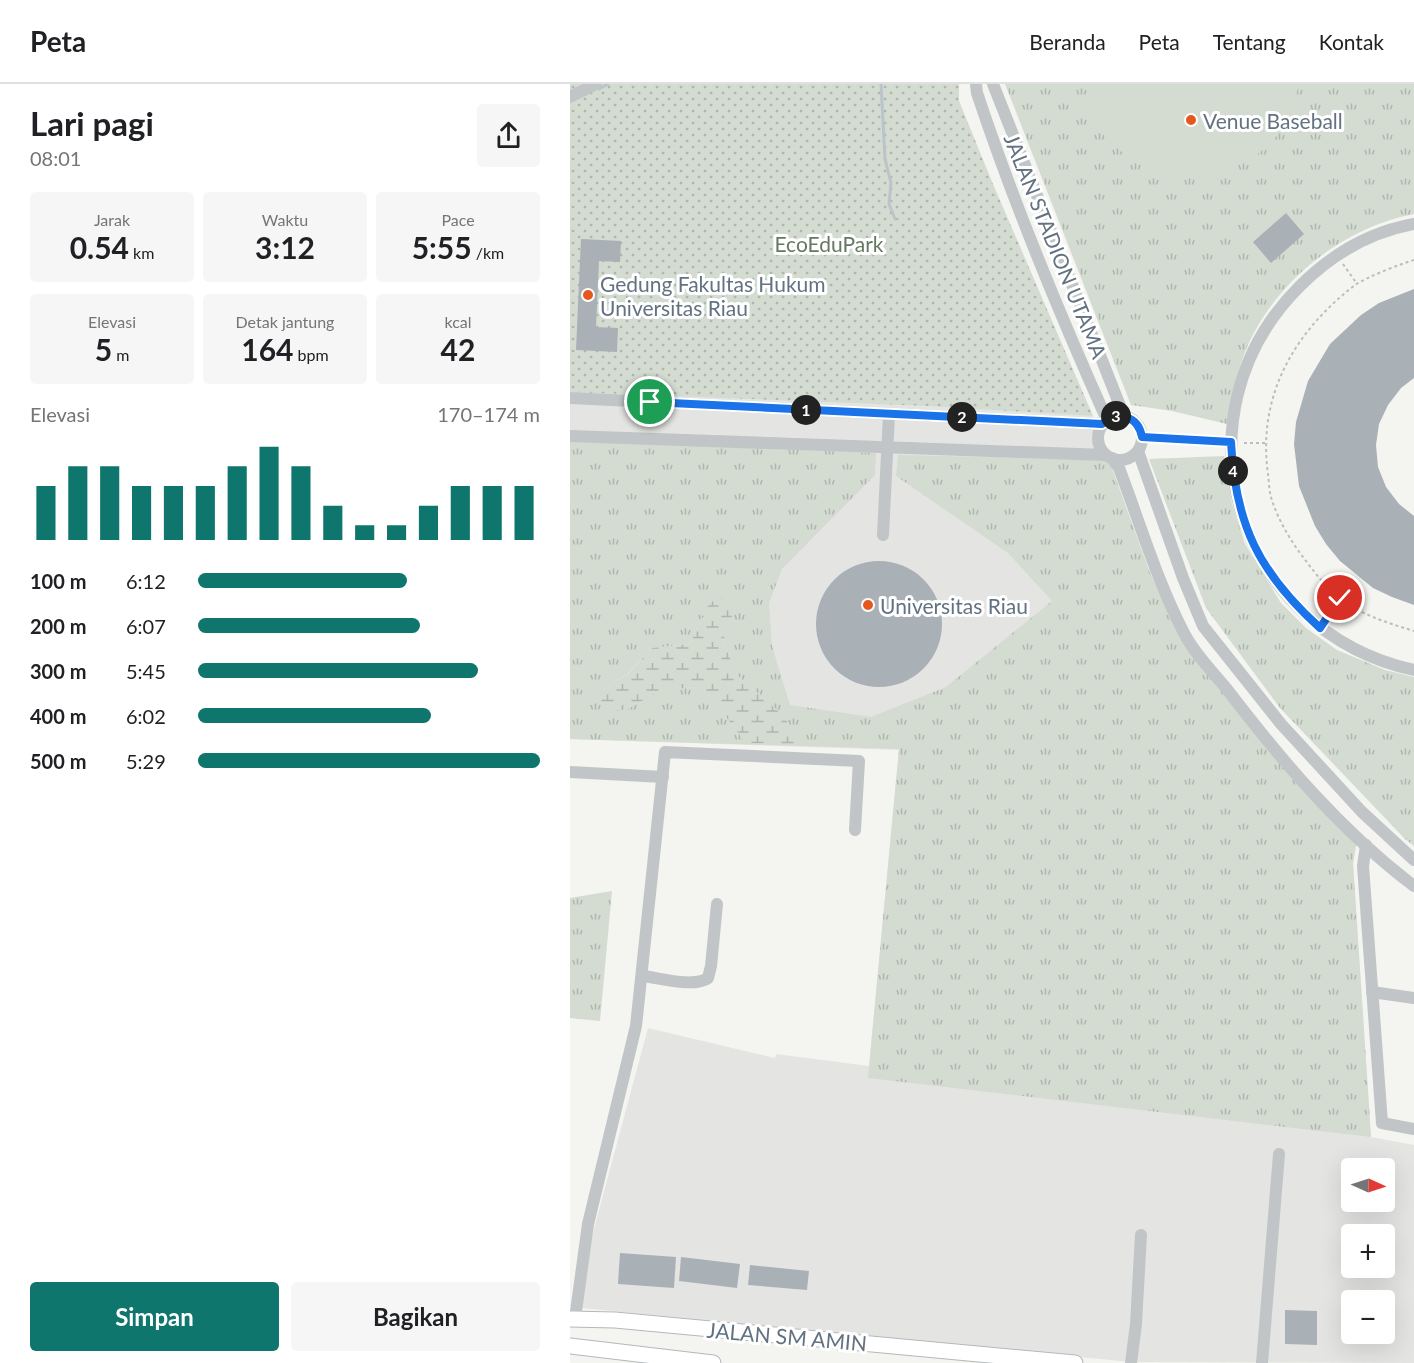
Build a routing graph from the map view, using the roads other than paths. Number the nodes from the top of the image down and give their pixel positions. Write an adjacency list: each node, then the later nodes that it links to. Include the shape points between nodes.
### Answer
1 (596, 84): 4 (street)
2 (976, 84): 6 (street, JALAN STADION UTAMA)
3 (993, 84): 5 (street, JALAN STADION UTAMA)
4 (570, 97)
5 (1016, 140): 6 (street); 10 (street, JALAN STADION UTAMA)
6 (996, 151): 11 (street, JALAN STADION UTAMA)
7 (1414, 224): 19 (street, via 1375,235 1337,255 1281,305 1250,356 1240,384 1231,442 1238,502 1259,557 1275,582 1294,605 1340,642 1367,656)
8 (570, 399): 9 (street)
9 (889, 414): 11 (street); 13 (street)
10 (1124, 416): 11 (street); 14 (street, via 1137,424 1142,437)
11 (1104, 422): 15 (street, via 1098,442)
12 (570, 435): 13 (street)
13 (887, 447): 15 (street); 16 (street)
14 (1138, 451): 15 (street, via 1126,459); 17 (street)
15 (1109, 457): 18 (street, via 1119,468)
16 (883, 535)
17 (1183, 578): 18 (street); 24 (street, via 1203,626 1281,724 1362,812)
18 (1164, 587): 23 (street, via 1185,635 1246,714 1315,796)
19 (1414, 670)
20 (570, 772): 21 (street)
21 (663, 777): 22 (street, via 665,752 860,761); 27 (street)
22 (855, 830)
23 (1366, 845): 25 (street); 28 (street, via 1363,866)
24 (1414, 860)
25 (1414, 886)
26 (717, 904): 27 (street, via 708,978 693,983)
27 (643, 976): 33 (street, via 636,1026 588,1224)
28 (1372, 992): 29 (street); 30 (street, via 1382,1124)
29 (1414, 998)
30 (1414, 1129)
31 (1280, 1154): 39 (street)
32 (1141, 1235): 38 (street)
33 (572, 1319): 37 (main road, JALAN SM AMIN)
34 (570, 1346): 35 (main road, JALAN SM AMIN)
35 (687, 1361): 36 (main road, JALAN SM AMIN)
36 (713, 1363)
37 (1076, 1363)
38 (1131, 1363)
39 (1262, 1363)

